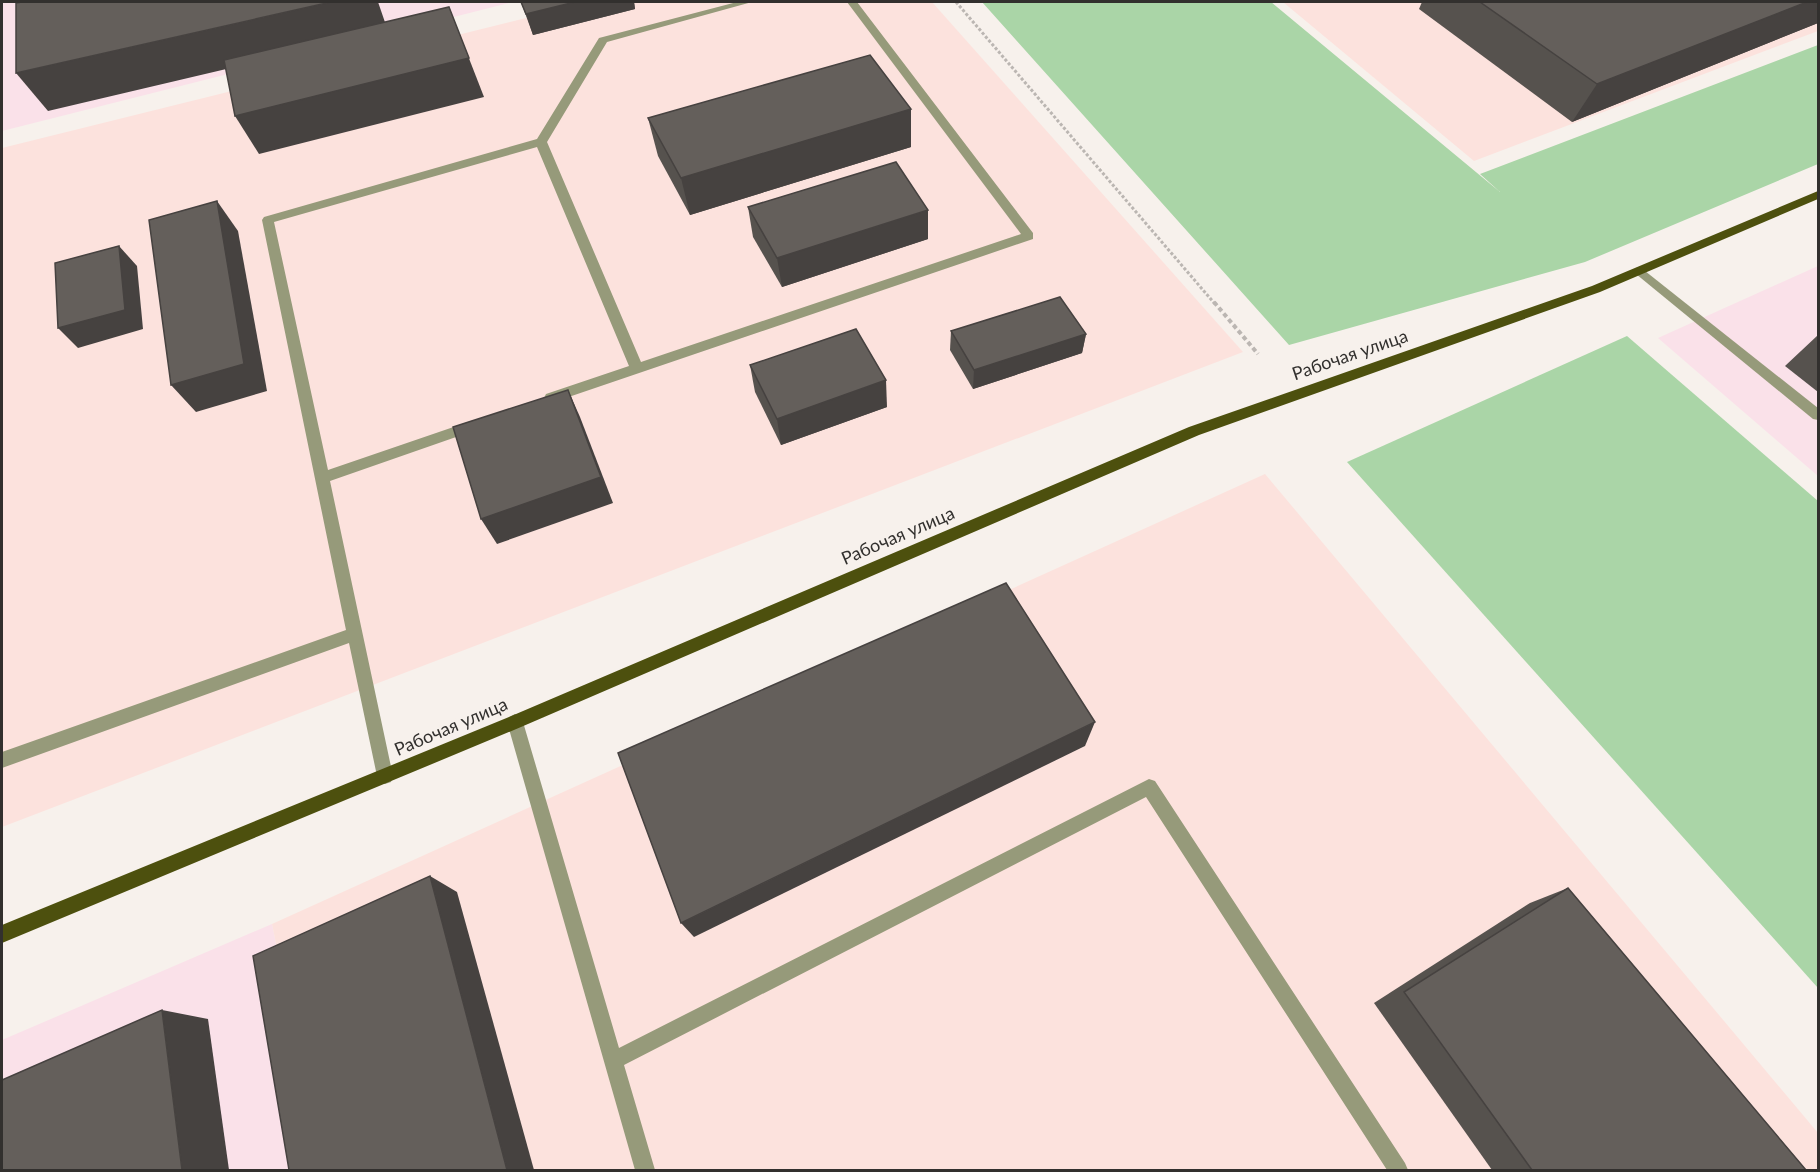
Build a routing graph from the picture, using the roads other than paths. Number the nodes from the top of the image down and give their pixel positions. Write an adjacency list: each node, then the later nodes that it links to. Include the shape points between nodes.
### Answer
1 (747, 2): 3 (lane, via 603,40)
2 (852, 2): 6 (lane, via 1029,236)
3 (542, 142): 6 (lane); 10 (lane, via 268,220)
4 (1818, 195): 5 (main road, Рабочая улица)
5 (1640, 271): 8 (lane); 12 (main road, Рабочая улица, via 1194,431)
6 (638, 368): 7 (lane)
7 (536, 404)
8 (1818, 415)
9 (490, 419): 10 (lane)
10 (321, 478): 11 (lane)
11 (355, 634): 13 (lane); 14 (lane)
12 (515, 722): 14 (main road, Рабочая улица); 16 (lane)
13 (2, 760)
14 (385, 776): 15 (main road, Рабочая улица)
15 (2, 934)
16 (613, 1061): 17 (lane); 18 (lane, via 1149,787)
17 (645, 1170)
18 (1398, 1170)

